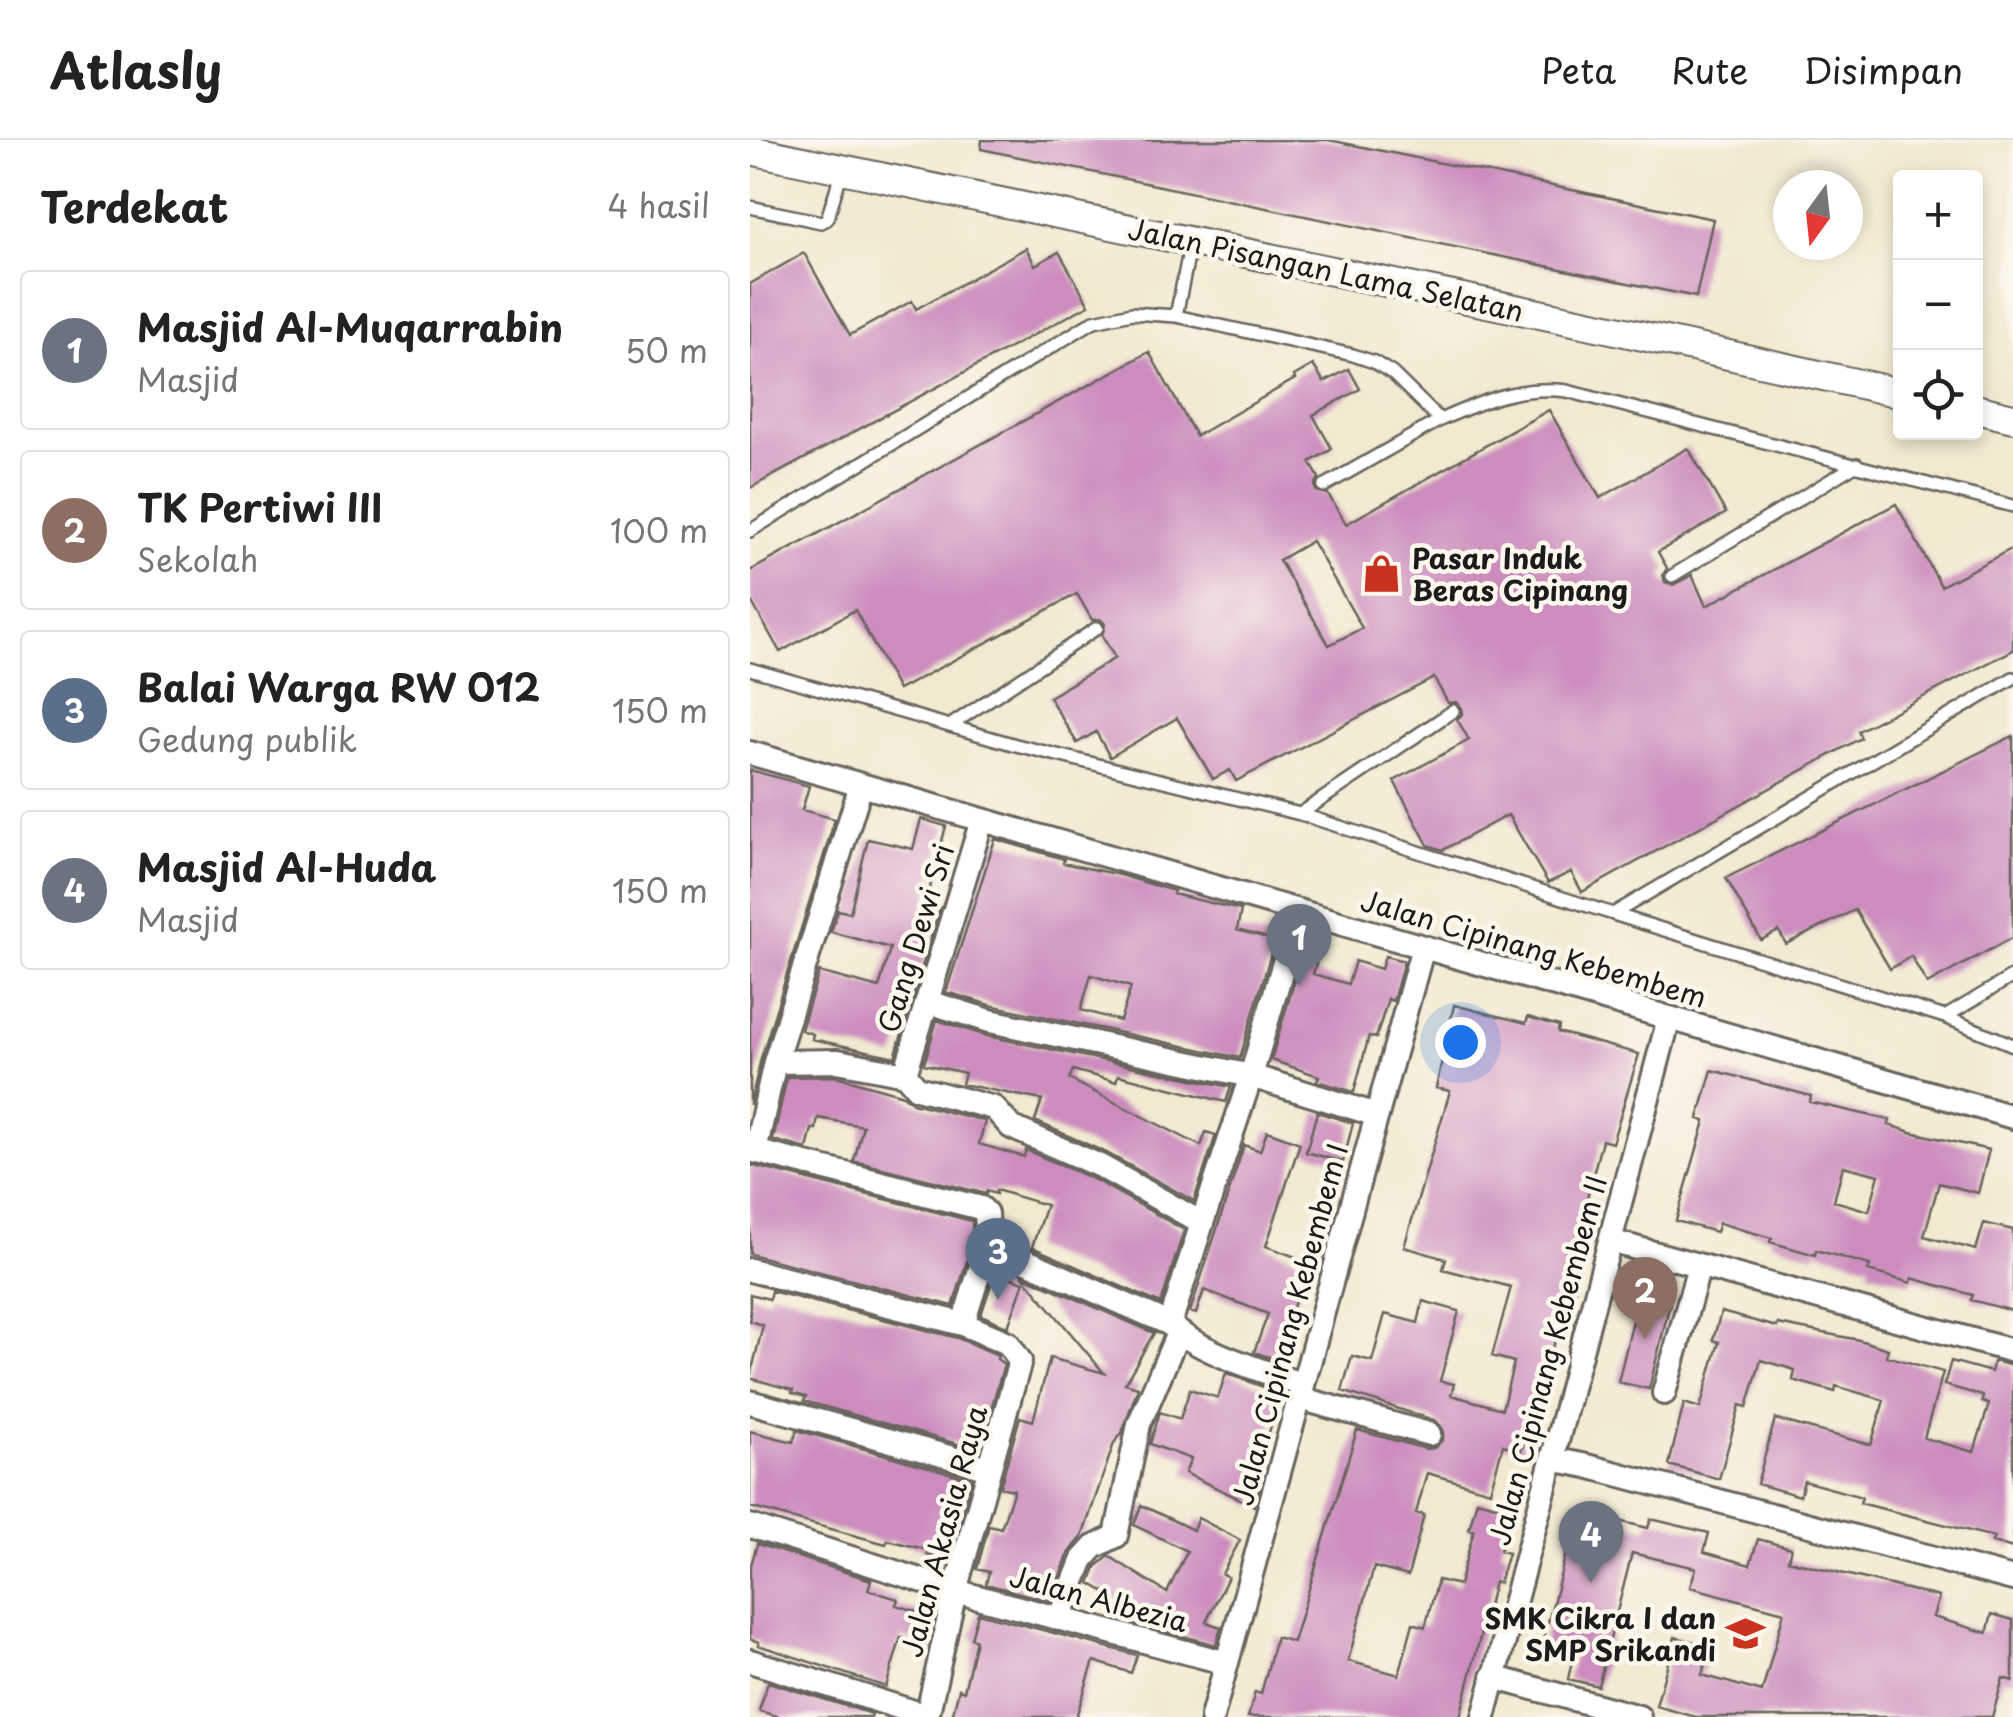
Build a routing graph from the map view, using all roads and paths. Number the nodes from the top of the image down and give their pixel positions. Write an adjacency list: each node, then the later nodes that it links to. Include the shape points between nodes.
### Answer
1 (750, 150): 2 (street, Jalan Pisangan Lama Selatan)
2 (842, 171): 3 (lane, via 821,222); 4 (street, Jalan Pisangan Lama Selatan)
3 (750, 207)
4 (1192, 241): 5 (lane); 6 (street, Jalan Pisangan Lama Selatan)
5 (1176, 316): 9 (lane, via 1374,362); 13 (lane, via 1132,313 1094,321)
6 (1893, 391)
7 (1983, 412): 8 (street)
8 (2013, 418)
9 (1440, 420): 10 (lane, via 1491,397 1552,390); 11 (lane)
10 (1857, 464): 12 (lane); 14 (lane)
11 (1324, 486)
12 (2013, 506)
13 (750, 530)
14 (1672, 576)
15 (1098, 628): 19 (lane)
16 (750, 668): 19 (lane)
17 (2013, 678): 25 (lane)
18 (1452, 711): 22 (lane)
19 (950, 725): 22 (lane)
20 (750, 753): 21 (street, Jalan Cipinang Kebembem)
21 (860, 784): 23 (street, Jalan Cipinang Kebembem); 32 (street)
22 (1300, 814): 25 (lane)
23 (982, 820): 24 (street, Jalan Cipinang Kebembem); 28 (street, Gang Dewi Sri)
24 (1298, 911): 26 (street, Jalan Cipinang Kebembem); 34 (street)
25 (1612, 914): 29 (lane)
26 (1423, 947): 30 (street, Jalan Cipinang Kebembem); 35 (street, Jalan Cipinang Kebembem I)
27 (2013, 976): 29 (lane)
28 (928, 1002): 33 (street, Gang Dewi Sri); 34 (street)
29 (1945, 1017): 31 (lane)
30 (1669, 1018): 36 (street, Jalan Cipinang Kebembem); 39 (street, Jalan Cipinang Kebembem II)
31 (2013, 1045)
32 (776, 1062): 33 (street, via 838,1061); 37 (street)
33 (905, 1074): 38 (street, via 917,1088 994,1108 1011,1126)
34 (1251, 1076): 35 (street); 38 (street)
35 (1377, 1115): 46 (street, Jalan Cipinang Kebembem I)
36 (2013, 1116)
37 (752, 1150): 40 (street, via 981,1208)
38 (1202, 1223): 44 (street)
39 (1610, 1241): 41 (street); 50 (street, Jalan Cipinang Kebembem II)
40 (988, 1244): 43 (street); 44 (street)
41 (1699, 1266): 45 (street); 47 (street)
42 (750, 1270): 43 (street)
43 (964, 1324): 51 (street, Jalan Akasia Raya, via 1008,1343 1020,1361)
44 (1174, 1328): 46 (street); 55 (street, via 1139,1424 1116,1536 1083,1559)
45 (2013, 1351)
46 (1301, 1392): 49 (street); 57 (street, Jalan Cipinang Kebembem I)
47 (1664, 1393)
48 (750, 1402): 51 (street)
49 (1429, 1434)
50 (1552, 1460): 53 (street); 58 (street, Jalan Cipinang Kebembem II)
51 (988, 1468): 54 (street, Jalan Akasia Raya)
52 (750, 1526): 54 (street, Jalan Albezia)
53 (2013, 1579)
54 (955, 1590): 55 (street, Jalan Albezia); 59 (street, Jalan Akasia Raya)
55 (1060, 1618): 57 (street, Jalan Albezia)
56 (750, 1661): 59 (street)
57 (1227, 1663): 60 (street, Jalan Cipinang Kebembem I)
58 (1493, 1677): 61 (street, Jalan Cipinang Kebembem II); 62 (street)
59 (927, 1716)
60 (1212, 1717)
61 (1484, 1717)
62 (1639, 1717)

